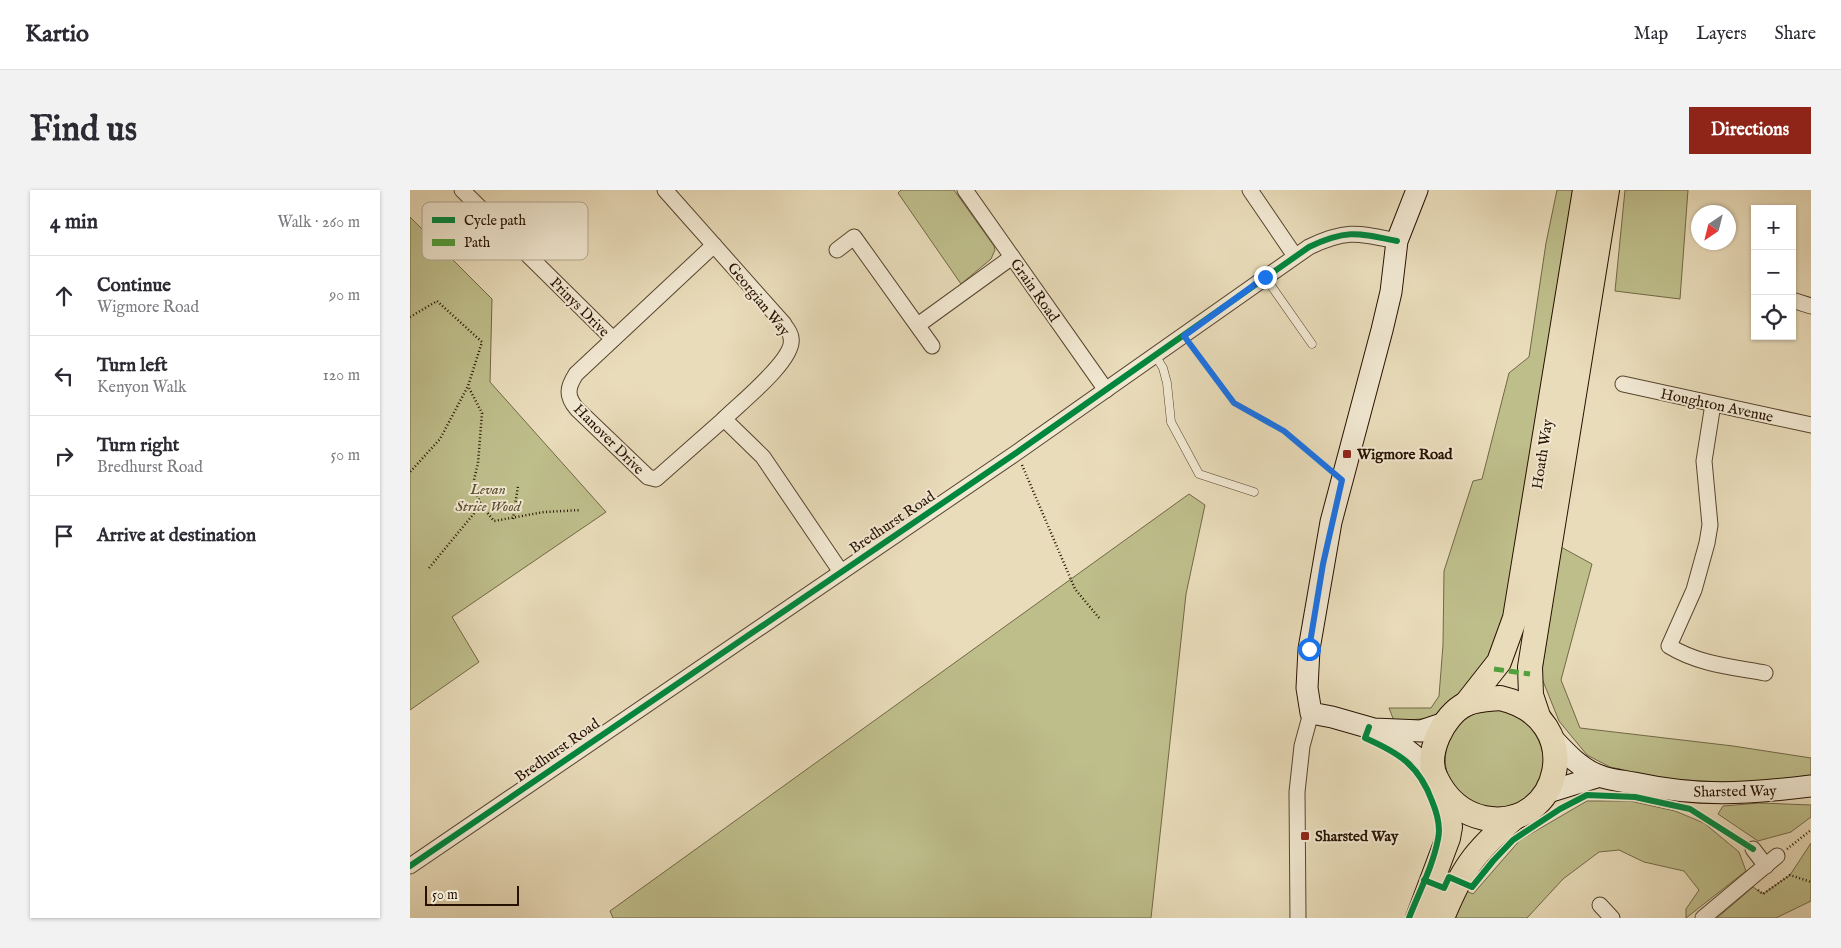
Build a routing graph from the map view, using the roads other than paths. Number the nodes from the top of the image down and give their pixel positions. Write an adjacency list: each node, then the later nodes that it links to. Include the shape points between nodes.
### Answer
1 (462, 190): 8 (street, Prinys Drive)
2 (665, 190): 10 (street, Georgian Way)
3 (965, 190): 13 (street, Grain Road)
4 (1250, 190): 12 (street)
5 (1417, 190): 9 (street)
6 (1585, 190): 31 (main road, Hoath Way, via 1515,618 1499,662)
7 (1607, 190): 33 (main road, Hoath Way, via 1530,668 1531,695)
8 (474, 202)
9 (1397, 241): 12 (street, Bredhurst Road, via 1348,233 1329,238); 32 (street, via 1391,292 1323,564 1306,682)
10 (714, 245): 19 (street, Hanover Drive); 26 (street, Georgian Way, via 784,324 792,338 782,364)
11 (837, 250): 18 (street, via 854,237)
12 (1295, 256): 15 (street, Bredhurst Road)
13 (1012, 258): 18 (street); 24 (street, Grain Road)
14 (533, 260): 19 (street, Prinys Drive)
15 (1265, 277): 20 (lane); 22 (street, Bredhurst Road)
16 (1796, 301): 17 (street)
17 (1811, 306)
18 (918, 325): 21 (street)
19 (613, 339): 26 (street, Hanover Drive, via 576,374 568,390 569,399 648,477 656,478)
20 (1312, 344)
21 (932, 346)
22 (1156, 355): 24 (street, Bredhurst Road); 28 (lane, via 1169,389 1172,422 1199,474)
23 (1623, 384): 25 (street, Houghton Avenue)
24 (1106, 390): 29 (street, Bredhurst Road)
25 (1713, 404): 27 (street, Houghton Avenue); 30 (street, via 1704,460 1710,525 1707,543 1694,590 1669,646 1693,659)
26 (724, 419): 29 (street, via 763,457)
27 (1811, 425)
28 (1254, 492)
29 (841, 572): 44 (street, Bredhurst Road)
30 (1765, 674)
31 (1466, 704): 33 (main road, via 1500,698); 34 (main road)
32 (1311, 713): 35 (street); 46 (street, via 1302,746 1297,792)
33 (1538, 716): 36 (main road)
34 (1445, 723): 35 (street, via 1421,731); 37 (main road, via 1438,737)
35 (1374, 729): 37 (street)
36 (1553, 739): 38 (street, Sharsted Way, via 1573,760); 40 (main road, via 1556,761 1553,779)
37 (1432, 770): 41 (main road)
38 (1600, 776): 39 (street, Sharsted Way, via 1703,794 1755,793); 40 (street, Sharsted Way)
39 (1811, 786)
40 (1545, 793): 42 (main road)
41 (1446, 796): 42 (main road, via 1473,815 1494,820); 47 (main road, via 1450,827 1448,838)
42 (1515, 817): 48 (main road, via 1471,858)
43 (1753, 849): 50 (street, via 1772,861)
44 (410, 866)
45 (1600, 905): 49 (street)
46 (1298, 918)
47 (1418, 918)
48 (1442, 918)
49 (1612, 918)
50 (1703, 918)

